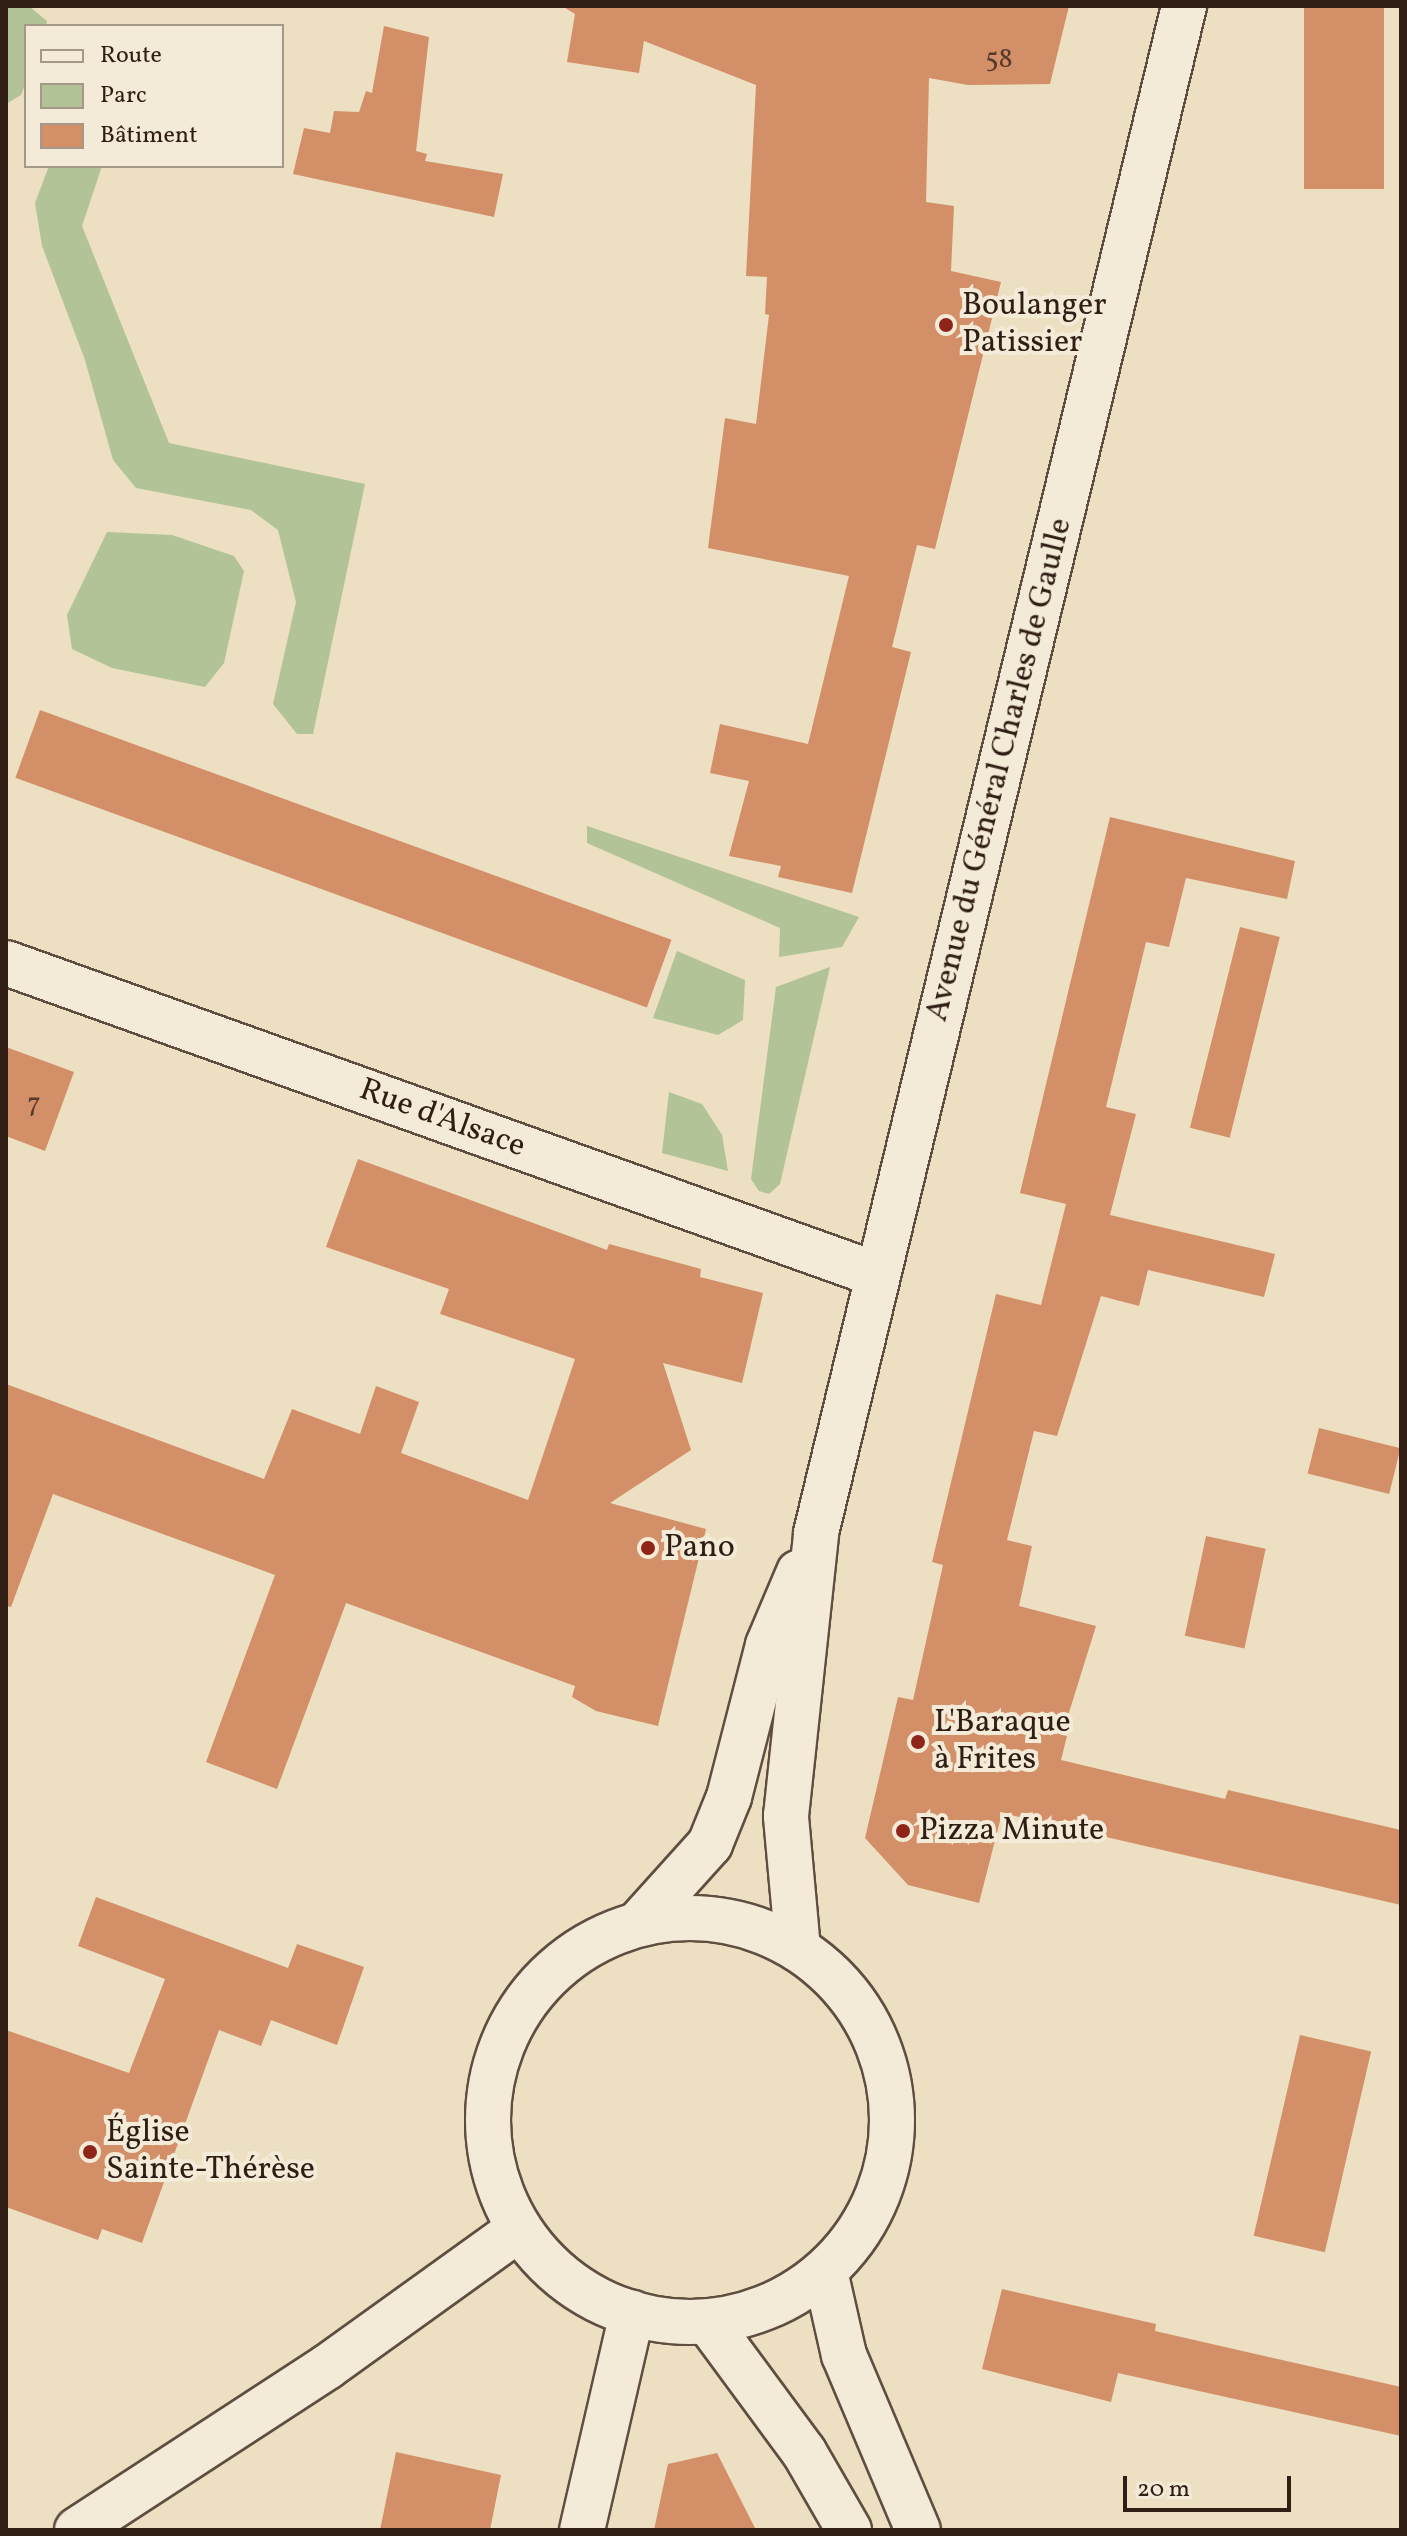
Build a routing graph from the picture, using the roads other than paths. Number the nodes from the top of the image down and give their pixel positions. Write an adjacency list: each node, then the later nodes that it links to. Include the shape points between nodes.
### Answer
1 (1184, 6): 3 (main road, Avenue du Général Charles de Gaulle)
2 (6, 963): 3 (main road, Rue d'Alsace)
3 (878, 1275): 4 (main road, Avenue du Général Charles de Gaulle)
4 (816, 1533): 5 (main road, Avenue du Général Charles de Gaulle, via 768,1645 729,1797 710,1844); 6 (main road, Avenue du Général Charles de Gaulle, via 786,1816)
5 (638, 1924): 6 (main road, via 693,1917 748,1926); 7 (main road, via 596,1940 559,1964 528,1997 503,2040 490,2087 488,2136 498,2184)
6 (798, 1949): 8 (main road, via 833,1977 861,2012 880,2053 891,2097 892,2136 871,2210)
7 (519, 2229): 9 (main road, via 578,2288); 11 (main road, via 327,2367)
8 (825, 2271): 10 (main road, via 777,2302); 14 (main road, via 844,2355)
9 (632, 2313): 10 (main road); 12 (main road)
10 (708, 2322): 13 (main road, via 804,2452)
11 (77, 2530)
12 (582, 2530)
13 (849, 2530)
14 (918, 2530)

